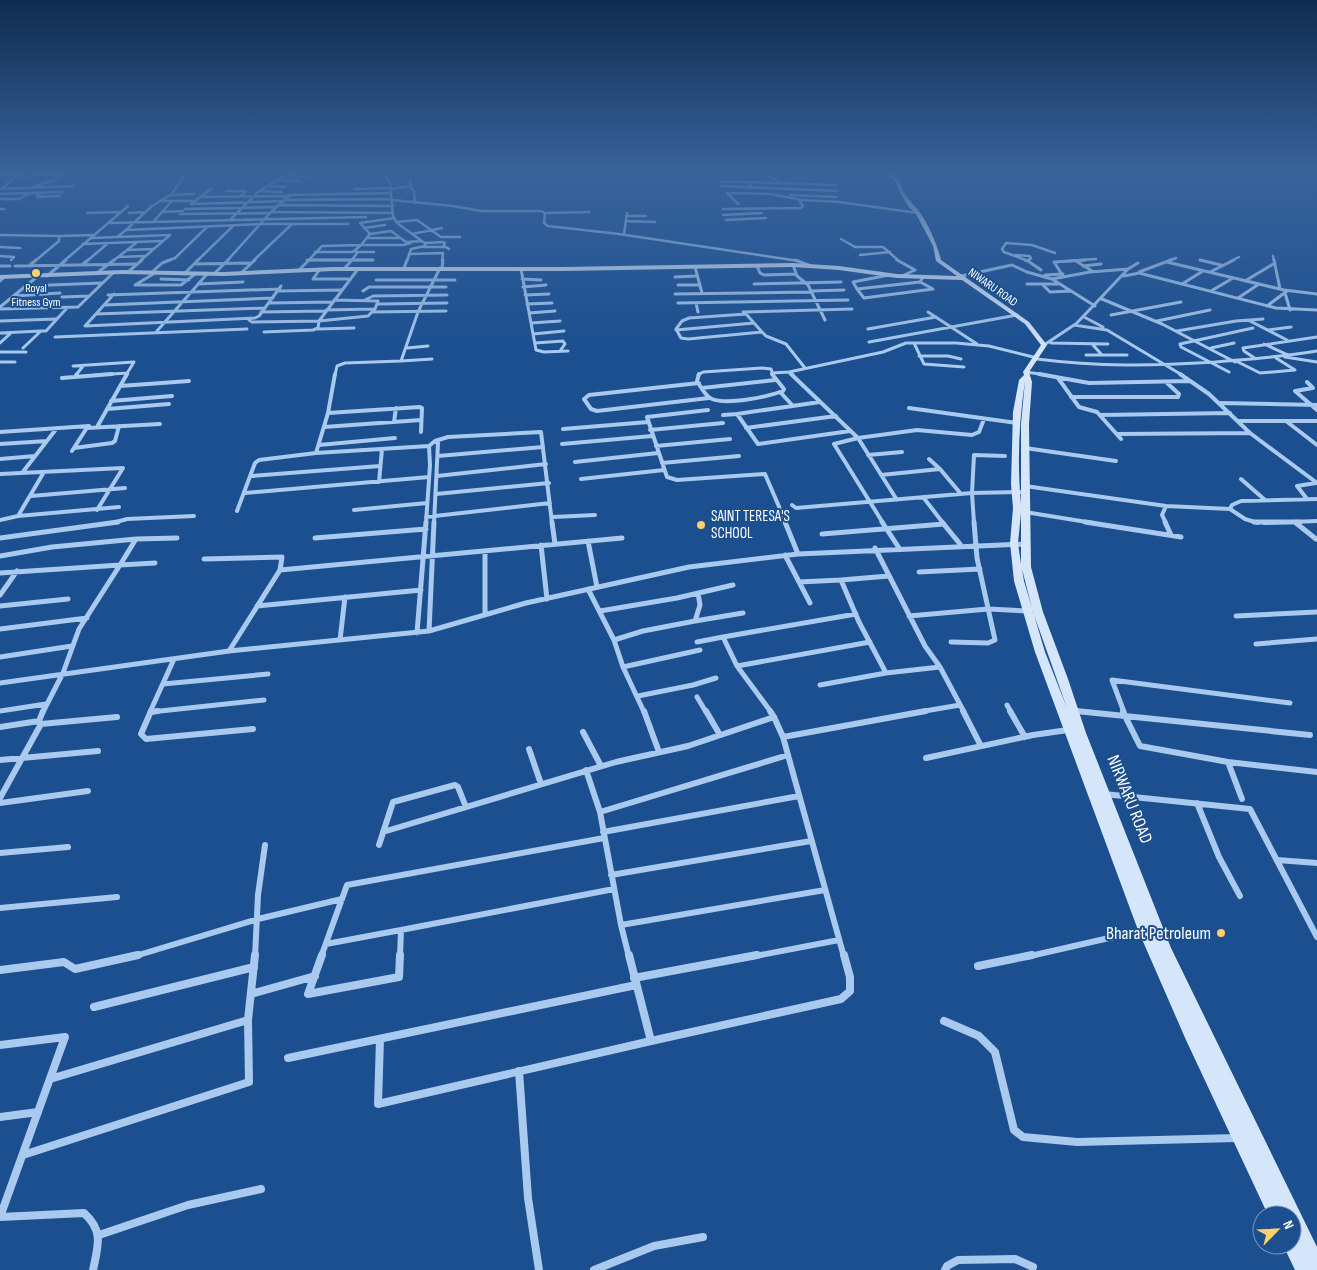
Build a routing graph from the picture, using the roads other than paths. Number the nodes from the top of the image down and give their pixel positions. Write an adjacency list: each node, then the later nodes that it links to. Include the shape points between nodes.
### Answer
1 (99, 230): 22 (street)
2 (126, 230): 23 (street)
3 (175, 230): 20 (street)
4 (203, 230): 106 (street, via 176,258 162,263)
5 (228, 230): 76 (street)
6 (255, 230): 77 (street)
7 (285, 230): 70 (street)
8 (366, 230): 15 (street)
9 (431, 230): 17 (street)
10 (432, 230): 24 (street, via 444,238)
11 (588, 230): 18 (street)
12 (625, 230): 18 (street)
13 (927, 230): 125 (street, NIWARU ROAD, via 939,260)
14 (407, 231): 16 (street); 17 (street)
15 (370, 234): 16 (street, via 388,231); 25 (street)
16 (395, 234): 26 (street)
17 (411, 234): 27 (street)
18 (624, 234): 87 (street, via 796,260)
19 (0, 235): 21 (street)
20 (170, 235): 23 (street); 30 (street)
21 (59, 236): 22 (street); 79 (street, via 59,241)
22 (92, 236): 23 (street); 35 (street)
23 (117, 237)
24 (460, 237)
25 (367, 238): 26 (street); 36 (street)
26 (400, 238): 29 (street)
27 (418, 238): 29 (street); 31 (street)
28 (841, 239): 49 (street, via 852,246 881,246)
29 (404, 240): 34 (street)
30 (163, 241): 33 (street); 41 (street)
31 (424, 242): 34 (street); 38 (street, via 426,245); 39 (street, via 443,242)
32 (107, 243): 33 (street); 35 (street); 73 (street)
33 (136, 243): 43 (street)
34 (410, 243): 36 (street)
35 (83, 244): 72 (street)
36 (360, 245): 44 (street, via 326,245); 46 (street)
37 (0, 247): 40 (street)
38 (423, 247): 39 (street); 51 (street, via 412,248)
39 (443, 247): 42 (street)
40 (20, 248)
41 (154, 249): 43 (street); 54 (street)
42 (449, 249)
43 (126, 250): 56 (street)
44 (314, 252): 45 (street); 60 (street)
45 (344, 252): 46 (street); 61 (street)
46 (353, 252): 47 (street)
47 (358, 252): 48 (street); 62 (street)
48 (374, 252)
49 (890, 252): 52 (street); 120 (street, via 914,270)
50 (1055, 253): 66 (street, via 1032,245 1006,242 1002,249 1004,252 1027,255 1031,258)
51 (409, 254): 89 (street); 90 (street, via 443,253)
52 (860, 255)
53 (0, 256): 59 (street, via 14,257)
54 (145, 256): 56 (street); 75 (street)
55 (1273, 256): 69 (street)
56 (118, 257): 74 (street)
57 (1239, 257): 82 (street)
58 (1176, 258): 68 (street)
59 (11, 260)
60 (308, 260): 61 (street); 98 (street)
61 (338, 260): 62 (street); 93 (street)
62 (351, 260): 63 (street); 94 (street)
63 (373, 260)
64 (1096, 260): 67 (street)
65 (1200, 260): 82 (street)
66 (1028, 261): 81 (street); 99 (street)
67 (1075, 261): 88 (street); 108 (street, via 1054,262)
68 (1167, 262): 100 (street); 109 (street)
69 (1274, 262): 138 (street); 160 (street)
70 (251, 263): 77 (street); 107 (street)
71 (1138, 263): 97 (street)
72 (60, 264): 73 (street); 79 (street); 118 (street)
73 (82, 264): 74 (street)
74 (109, 264): 75 (street); 105 (street)
75 (136, 264): 102 (street)
76 (193, 264): 77 (street); 111 (street)
77 (225, 264): 114 (street)
78 (1101, 264): 88 (street)
79 (29, 265): 85 (street)
80 (793, 265): 86 (street); 87 (street); 115 (street)
81 (1012, 265): 121 (street); 125 (street)
82 (1222, 265): 104 (street)
83 (0, 266): 84 (street)
84 (10, 266)
85 (15, 266)
86 (757, 266): 91 (street); 115 (street, via 762,274)
87 (811, 266): 116 (street)
88 (1082, 266): 103 (street)
89 (404, 268): 90 (street); 95 (street)
90 (441, 268): 96 (street); 134 (street)
91 (694, 268): 96 (street); 119 (street)
92 (320, 269): 93 (street); 98 (street); 129 (street, via 313,278)
93 (333, 269): 94 (street)
94 (344, 269): 95 (street)
95 (358, 269): 129 (street)
96 (521, 269): 130 (street)
97 (1128, 269): 103 (street); 123 (street)
98 (299, 270): 107 (street)
99 (1041, 270)
100 (1203, 271): 104 (street); 148 (street)
101 (114, 272): 102 (street); 105 (street); 141 (street)
102 (128, 272): 106 (street)
103 (1092, 272): 122 (street)
104 (1209, 272): 126 (street)
105 (96, 273): 118 (street)
106 (153, 273): 110 (street); 153 (street, via 135,285)
107 (241, 273): 114 (street)
108 (1061, 273): 121 (street); 122 (street)
109 (1139, 273): 123 (street); 148 (street)
110 (169, 274): 111 (street); 128 (street)
111 (184, 274): 112 (street)
112 (195, 274): 113 (street); 132 (street)
113 (207, 274): 114 (street); 143 (street)
114 (214, 274)
115 (796, 274): 142 (street)
116 (889, 275): 120 (street); 159 (street, via 854,280)
117 (38, 276): 118 (street); 127 (street); 152 (street)
118 (47, 276)
119 (696, 276): 124 (street); 151 (street)
120 (902, 276): 137 (street)
121 (1040, 276): 131 (street)
122 (1068, 276): 131 (street)
123 (1124, 276): 183 (street)
124 (675, 277)
125 (962, 277): 137 (street); 228 (street, NIWARU ROAD)
126 (1233, 278): 138 (street); 167 (street)
127 (1, 279)
128 (161, 279): 132 (street); 153 (street)
129 (349, 279): 161 (street)
130 (522, 279): 136 (street); 157 (street)
131 (1052, 279): 147 (street)
132 (189, 280): 153 (street, via 181,285)
133 (376, 280): 134 (street)
134 (435, 280): 135 (street); 155 (street)
135 (455, 280)
136 (541, 280)
137 (922, 280): 159 (street); 159 (street, via 933,290 864,298)
138 (1244, 281): 149 (street)
139 (243, 282): 143 (street)
140 (841, 282): 142 (street)
141 (103, 283): 152 (street); 180 (street)
142 (807, 283): 144 (street); 166 (street)
143 (198, 284): 165 (street)
144 (754, 284)
145 (1026, 284): 146 (street)
146 (1042, 284): 147 (street); 164 (street, via 1050,292)
147 (1061, 284): 164 (street)
148 (1182, 284): 167 (street)
149 (1259, 284): 160 (street); 182 (street)
150 (678, 285): 151 (street)
151 (699, 285): 169 (street)
152 (25, 286): 179 (street)
153 (151, 286)
154 (546, 286): 157 (street)
155 (431, 287): 156 (street); 162 (street, via 369,287); 176 (street)
156 (446, 287)
157 (523, 287): 178 (street)
158 (280, 289): 161 (street); 165 (street); 181 (street)
159 (857, 289)
160 (1280, 289): 168 (street)
161 (341, 290): 188 (street)
162 (363, 290)
163 (844, 290): 166 (street)
164 (1071, 291): 202 (street)
165 (191, 292): 171 (street); 190 (street)
166 (811, 292): 170 (street); 189 (street)
167 (1211, 292): 182 (street)
168 (1286, 292): 174 (street); 203 (street); 213 (street)
169 (702, 293): 170 (street); 173 (street)
170 (738, 293): 191 (street)
171 (114, 294): 175 (street); 201 (street)
172 (550, 294): 178 (street)
173 (675, 294)
174 (1317, 294)
175 (108, 295)
176 (426, 295): 177 (street); 184 (street, via 373,296); 194 (street)
177 (447, 295)
178 (525, 295): 200 (street)
179 (14, 296): 180 (street); 187 (street)
180 (89, 296): 206 (street, via 78,307)
181 (272, 298): 190 (street); 193 (street)
182 (1238, 298): 203 (street)
183 (1102, 299): 202 (street); 218 (street)
184 (365, 300): 188 (street); 199 (street, via 377,300)
185 (848, 300): 189 (street)
186 (0, 301): 187 (street)
187 (7, 301): 204 (street)
188 (334, 301): 193 (street); 210 (street)
189 (816, 301): 191 (street); 208 (street)
190 (182, 302): 201 (street); 215 (street)
191 (740, 302): 198 (street); 224 (street)
192 (1181, 302): 218 (street)
193 (268, 303): 207 (street)
194 (422, 303): 195 (street); 199 (street); 220 (street)
195 (447, 303)
196 (552, 303): 200 (street)
197 (678, 303): 198 (street)
198 (696, 303): 221 (street)
199 (377, 304): 211 (street)
200 (527, 304): 223 (street)
201 (104, 305): 226 (street)
202 (1095, 306): 230 (street)
203 (1267, 306): 213 (street)
204 (0, 308): 205 (street)
205 (7, 308): 206 (street); 225 (street)
206 (68, 308): 232 (street)
207 (265, 308): 215 (street); 219 (street)
208 (820, 309): 209 (street); 224 (street); 234 (street)
209 (852, 309)
210 (326, 310): 211 (street); 219 (street); 237 (street)
211 (373, 310): 220 (street); 237 (street, via 369,316 361,318)
212 (1210, 310): 239 (street)
213 (1290, 310): 214 (street)
214 (1317, 310)
215 (174, 311): 226 (street); 240 (street)
216 (446, 311): 220 (street)
217 (555, 311): 223 (street)
218 (1135, 311): 227 (street); 239 (street)
219 (261, 312): 231 (street)
220 (418, 312): 285 (street)
221 (698, 312)
222 (928, 312): 229 (street)
223 (529, 313): 241 (street)
224 (742, 313): 242 (street); 253 (street, via 685,319 676,326)
225 (0, 314)
226 (96, 314): 244 (street)
227 (1111, 315)
228 (1017, 316): 245 (street); 282 (street, NIWARU ROAD, via 1033,328)
229 (936, 317): 245 (street); 252 (street)
230 (1084, 317): 243 (street); 254 (street)
231 (252, 318): 237 (street, via 249,320 252,322); 240 (street)
232 (56, 319): 236 (street); 256 (street, via 46,331)
233 (1263, 319): 235 (street)
234 (825, 320)
235 (1248, 320): 255 (street); 259 (street)
236 (0, 321)
237 (319, 321): 251 (street)
238 (560, 321): 241 (street)
239 (1156, 321): 259 (street)
240 (165, 322): 244 (street); 257 (street)
241 (530, 323): 264 (street)
242 (754, 323): 248 (street); 262 (street)
243 (1074, 325): 254 (street); 282 (street)
244 (85, 326): 265 (street)
245 (952, 327): 269 (street); 278 (street)
246 (1291, 327): 255 (street)
247 (354, 328): 251 (street)
248 (701, 328): 253 (street); 268 (street)
249 (1253, 328): 270 (street)
250 (247, 329): 257 (street)
251 (317, 329): 261 (street)
252 (868, 329)
253 (676, 330): 268 (street, via 684,339)
254 (1107, 330): 310 (street)
255 (1268, 330): 271 (street)
256 (41, 331): 260 (street); 284 (street)
257 (157, 331): 265 (street)
258 (564, 331): 264 (street)
259 (1177, 331): 270 (street)
260 (12, 332): 263 (street); 273 (street)
261 (264, 332)
262 (762, 332): 268 (street); 313 (street, via 786,344)
263 (0, 333)
264 (533, 334): 274 (street)
265 (74, 336): 266 (street)
266 (55, 337)
267 (1317, 337): 271 (street)
268 (708, 338)
269 (889, 338): 272 (street); 277 (street)
270 (1195, 340): 286 (street); 308 (street, via 1180,345)
271 (1288, 340): 281 (street)
272 (869, 342)
273 (0, 343)
274 (535, 343): 288 (street, via 536,350 540,352); 288 (street, via 563,342 565,344)
275 (914, 343): 277 (street); 278 (street); 296 (street)
276 (1234, 343): 286 (street)
277 (900, 344): 313 (street, via 883,352)
278 (977, 344): 298 (street)
279 (1092, 344): 280 (street); 282 (street); 295 (street)
280 (1108, 344)
281 (1263, 344): 297 (street); 302 (street, via 1242,349)
282 (1046, 345): 298 (street)
283 (428, 346): 285 (street)
284 (23, 348)
285 (407, 348): 303 (street)
286 (1211, 348): 304 (street)
287 (568, 350): 288 (street)
288 (560, 351)
289 (1317, 351): 292 (street)
290 (0, 352): 291 (street)
291 (26, 352)
292 (1304, 353): 297 (street); 305 (street)
293 (1127, 354): 295 (street)
294 (1086, 355): 295 (street)
295 (1102, 355)
296 (919, 356): 301 (street); 312 (street, via 927,365)
297 (1287, 356): 299 (street); 305 (street)
298 (1037, 358): 310 (street, via 1081,366); 318 (street)
299 (1276, 358): 302 (street); 304 (street, via 1294,370 1260,373)
300 (432, 359): 303 (street)
301 (961, 359)
302 (1257, 360): 304 (street)
303 (401, 361): 346 (street, via 337,366)
304 (1236, 361): 308 (street)
305 (1317, 361)
306 (0, 362): 307 (street)
307 (14, 362)
308 (1210, 362): 310 (street); 315 (street)
309 (84, 365): 311 (street); 316 (street, via 133,361); 319 (street)
310 (1166, 365): 324 (street)
311 (73, 366)
312 (964, 367)
313 (805, 368): 314 (street)
314 (789, 372): 317 (street); 335 (street)
315 (1229, 372)
316 (128, 373): 319 (street); 328 (street)
317 (772, 373): 322 (street); 326 (street, via 771,369 762,368 703,372 698,375)
318 (1026, 374): 321 (street); 360 (street, via 1020,384); 390 (street, NIRWARU ROAD, via 1029,382)
319 (76, 377): 320 (street)
320 (62, 378)
321 (1058, 378): 327 (street, via 1088,383); 332 (street)
322 (775, 380): 329 (street); 330 (street, via 784,389)
323 (189, 381): 328 (street)
324 (1190, 381): 327 (street); 336 (street)
325 (1307, 382): 338 (street, via 1313,388 1295,390)
326 (699, 383): 329 (street); 333 (street, via 589,395 584,399 591,409 597,411)
327 (1167, 383): 332 (street, via 1179,394 1178,397)
328 (120, 386): 334 (street)
329 (702, 388): 333 (street)
330 (781, 393): 333 (street, via 718,401); 340 (street)
331 (172, 396): 334 (street)
332 (1071, 396): 350 (street, via 1079,407)
333 (709, 398)
334 (112, 401): 343 (street)
335 (820, 402): 340 (street); 351 (street)
336 (1220, 403): 338 (street); 347 (street)
337 (169, 404): 343 (street)
338 (1311, 405): 339 (street); 345 (street)
339 (1317, 405)
340 (792, 406): 348 (street)
341 (396, 408): 346 (street); 353 (street, via 420,407); 356 (street)
342 (909, 408): 352 (street)
343 (107, 409): 363 (street)
344 (708, 410): 357 (street, via 648,415)
345 (1317, 410)
346 (328, 413): 364 (street)
347 (1230, 413): 350 (street); 354 (street)
348 (737, 414): 349 (street); 367 (street)
349 (724, 415)
350 (1100, 415): 375 (street)
351 (836, 416): 367 (street); 372 (street)
352 (984, 419): 360 (street); 378 (street, via 977,434 910,430)
353 (421, 420): 356 (street); 371 (street)
354 (1239, 421): 355 (street); 373 (street)
355 (1286, 421): 358 (street); 387 (street)
356 (394, 422): 364 (street)
357 (648, 422): 368 (street); 369 (street)
358 (1317, 422)
359 (723, 423): 369 (street)
360 (1017, 423): 422 (street)
361 (160, 424): 362 (street)
362 (119, 426): 363 (street); 366 (street, via 112,443 73,450)
363 (97, 427): 366 (street)
364 (324, 427): 386 (street)
365 (57, 428): 366 (street, via 89,426); 370 (street); 381 (street)
366 (87, 428)
367 (746, 428): 374 (street, via 758,444)
368 (562, 429)
369 (650, 430): 376 (street)
370 (0, 432)
371 (421, 432)
372 (850, 432): 374 (street); 378 (street)
373 (1250, 433): 375 (street); 420 (street)
374 (826, 434): 385 (street)
375 (1117, 434): 379 (street)
376 (652, 436): 384 (street); 388 (street)
377 (395, 438): 386 (street)
378 (858, 438): 385 (street); 395 (street)
379 (1121, 439)
380 (730, 440): 388 (street)
381 (47, 441): 383 (street); 396 (street)
382 (433, 442): 389 (street, via 448,437 535,431 542,433); 391 (street); 397 (street); 415 (street)
383 (0, 444)
384 (562, 444)
385 (834, 444): 434 (street)
386 (319, 445): 393 (street)
387 (1317, 445)
388 (656, 446): 394 (street)
389 (543, 447): 397 (street); 405 (street)
390 (1025, 448): 402 (street); 422 (street, NIRWARU ROAD)
391 (382, 449): 393 (street); 406 (street)
392 (902, 452): 395 (street)
393 (316, 453): 413 (street, via 259,460 255,462)
394 (658, 453): 403 (street); 404 (street)
395 (868, 455): 412 (street)
396 (35, 456): 400 (street); 410 (street)
397 (438, 456): 414 (street)
398 (739, 456): 404 (street)
399 (1005, 456): 425 (street, via 974,456)
400 (0, 459)
401 (930, 459): 407 (street)
402 (1116, 461)
403 (575, 462)
404 (662, 463): 408 (street)
405 (546, 464): 414 (street); 419 (street)
406 (380, 466): 413 (street); 418 (street)
407 (940, 469): 412 (street); 427 (street)
408 (664, 470): 416 (street); 475 (street, via 667,477 677,480 764,474)
409 (44, 472): 410 (street); 423 (street, via 123,468); 428 (street)
410 (22, 473): 411 (street)
411 (0, 474)
412 (881, 475): 432 (street)
413 (252, 476): 424 (street)
414 (437, 476): 426 (street)
415 (429, 477): 418 (street); 435 (street)
416 (581, 479)
417 (1241, 479): 433 (street)
418 (379, 482): 424 (street)
419 (549, 483): 426 (street); 436 (street)
420 (1317, 483): 430 (street, via 1297,486)
421 (124, 488): 423 (street)
422 (1019, 488): 425 (street); 438 (street); 444 (street, NIRWARU ROAD); 467 (street)
423 (109, 490): 428 (street); 441 (street)
424 (245, 493): 443 (street)
425 (972, 493): 427 (street); 470 (street)
426 (436, 494): 448 (street)
427 (961, 494): 429 (street)
428 (31, 496): 446 (street)
429 (923, 497): 432 (street); 454 (street)
430 (1307, 499): 431 (street); 433 (street)
431 (1317, 499)
432 (897, 500): 434 (street)
433 (1265, 500): 440 (street, via 1236,502)
434 (870, 502): 437 (street, via 796,508); 456 (street)
435 (427, 503): 442 (street); 449 (street)
436 (550, 503): 448 (street); 450 (street)
437 (792, 505)
438 (1166, 506): 440 (street); 458 (street, via 1162,514)
439 (120, 507): 441 (street)
440 (1230, 509): 452 (street, via 1253,522)
441 (97, 510): 446 (street)
442 (354, 510)
443 (237, 511)
444 (1024, 512): 458 (street); 467 (street, NIRWARU ROAD)
445 (595, 514): 450 (street)
446 (18, 516): 451 (street)
447 (194, 516): 460 (street, via 127,519)
448 (435, 516): 449 (street); 479 (street)
449 (426, 517): 455 (street)
450 (553, 517): 468 (street)
451 (0, 520)
452 (1295, 522): 453 (street); 465 (street)
453 (1317, 522)
454 (944, 524): 456 (street); 469 (street)
455 (426, 529): 462 (street); 478 (street)
456 (888, 529): 457 (street); 473 (street)
457 (822, 534)
458 (1171, 535): 459 (street)
459 (1181, 537)
460 (0, 538)
461 (177, 538): 464 (street)
462 (315, 538)
463 (622, 538): 466 (street)
464 (136, 539): 477 (street); 482 (street)
465 (1317, 539)
466 (588, 541): 468 (street); 492 (street)
467 (1020, 543): 470 (street); 505 (street, NIRWARU ROAD, via 1019,581); 548 (street, NIRWARU ROAD, via 1038,612)
468 (555, 544): 471 (street)
469 (960, 544): 470 (street); 473 (street)
470 (975, 544): 484 (street)
471 (541, 545): 474 (street); 498 (street)
472 (875, 548): 473 (street); 475 (street); 488 (street)
473 (899, 548)
474 (485, 551): 479 (street); 508 (street)
475 (798, 554): 476 (street)
476 (785, 555): 490 (street); 492 (street, via 689,567)
477 (0, 556)
478 (424, 556): 479 (street); 483 (street); 494 (street)
479 (433, 556): 515 (street)
480 (204, 559): 483 (street, via 282,558)
481 (155, 563): 482 (street)
482 (120, 565): 485 (street); 512 (street)
483 (280, 570): 502 (street)
484 (980, 570): 486 (street); 503 (street)
485 (17, 571): 487 (street); 496 (street)
486 (919, 572)
487 (0, 573)
488 (889, 576): 489 (street); 510 (street)
489 (841, 580): 490 (street); 509 (street)
490 (799, 582): 500 (street)
491 (733, 585): 495 (street)
492 (597, 587): 493 (street)
493 (588, 589): 498 (street); 504 (street)
494 (421, 590): 497 (street); 516 (street)
495 (698, 593): 504 (street); 513 (street, via 700,606)
496 (0, 595)
497 (345, 597): 502 (street); 519 (street)
498 (547, 598): 508 (street)
499 (68, 599): 501 (street)
500 (810, 603)
501 (0, 606)
502 (257, 606): 527 (street)
503 (988, 609): 505 (street); 510 (street); 523 (street, via 994,640 988,643)
504 (600, 611): 520 (street)
505 (1029, 611): 556 (street, NIRWARU ROAD)
506 (1317, 612): 511 (street)
507 (743, 613): 513 (street)
508 (485, 614): 515 (street)
509 (856, 614): 517 (street); 522 (street)
510 (909, 616): 532 (street)
511 (1236, 616)
512 (87, 618): 514 (street); 525 (street)
513 (696, 621): 520 (street)
514 (0, 629)
515 (429, 631): 516 (street)
516 (417, 633): 519 (street)
517 (723, 637): 521 (street); 530 (street)
518 (1317, 639): 524 (street)
519 (340, 640): 527 (street)
520 (614, 640): 531 (street)
521 (697, 642)
522 (870, 642): 530 (street); 534 (street)
523 (951, 642)
524 (1256, 644)
525 (72, 646): 528 (street); 533 (street)
526 (700, 650): 531 (street)
527 (229, 652): 529 (street)
528 (0, 657)
529 (174, 659): 533 (street); 538 (street)
530 (737, 666): 552 (street)
531 (623, 667): 540 (street)
532 (940, 667): 534 (street); 546 (street)
533 (63, 673): 537 (street); 544 (street)
534 (886, 673): 539 (street)
535 (268, 674): 538 (street)
536 (716, 678): 540 (street)
537 (0, 683)
538 (163, 684): 549 (street)
539 (820, 685)
540 (638, 696): 565 (street)
541 (697, 697): 558 (street)
542 (264, 700): 549 (street)
543 (1290, 703): 550 (street, via 1112,680)
544 (46, 704): 547 (street); 553 (street)
545 (1007, 705): 561 (street)
546 (960, 706): 560 (street); 562 (street)
547 (0, 711)
548 (1074, 711): 550 (street); 576 (street, NIRWARU ROAD)
549 (151, 712): 555 (street, via 141,734 146,739)
550 (1125, 716): 559 (street); 570 (street, via 1140,746)
551 (117, 717): 553 (street)
552 (774, 717): 558 (street); 560 (street)
553 (40, 722): 554 (street); 567 (street)
554 (0, 726)
555 (253, 729)
556 (1068, 730): 561 (street); 603 (street, NIRWARU ROAD)
557 (584, 732): 571 (street)
558 (720, 735): 565 (street)
559 (1310, 735)
560 (783, 737): 566 (street)
561 (1025, 737): 562 (street)
562 (981, 746): 568 (street)
563 (529, 749): 574 (street)
564 (98, 751): 567 (street)
565 (659, 752): 571 (street)
566 (788, 755): 577 (street); 583 (street)
567 (22, 758): 569 (street); 578 (street)
568 (926, 758)
569 (0, 760)
570 (1228, 762): 573 (street); 579 (street)
571 (601, 766): 572 (street)
572 (586, 770): 574 (street); 583 (street)
573 (1317, 772)
574 (541, 784): 582 (street)
575 (88, 791): 580 (street)
576 (1104, 794): 581 (street); 628 (street, NIRWARU ROAD, via 1166,950)
577 (799, 796): 585 (street); 586 (street)
578 (0, 798)
579 (1242, 799)
580 (0, 803)
581 (1197, 803): 591 (street, via 1250,809); 596 (street)
582 (466, 807): 584 (street); 584 (street, via 455,784 398,800 390,805)
583 (600, 812): 585 (street)
584 (383, 832): 587 (street)
585 (604, 835): 593 (street); 598 (street, via 347,886)
586 (811, 841): 593 (street); 595 (street)
587 (379, 844)
588 (265, 845): 600 (street)
589 (68, 847): 590 (street)
590 (0, 853)
591 (1277, 860): 592 (street); 604 (street)
592 (1317, 863)
593 (611, 875): 594 (street)
594 (614, 889): 601 (street); 602 (street)
595 (825, 890): 601 (street); 605 (street)
596 (1240, 896)
597 (117, 897): 599 (street)
598 (342, 899): 600 (street); 606 (street)
599 (0, 908)
600 (258, 919): 608 (street); 609 (street, via 157,951 75,969 64,962)
601 (621, 925): 611 (street)
602 (400, 930): 606 (street); 610 (street, via 399,977 308,994)
603 (1145, 930): 607 (street, via 1074,948); 624 (street, NIRWARU ROAD)
604 (1317, 937)
605 (839, 940): 611 (street); 617 (street, via 850,977 850,991 841,999)
606 (326, 944): 610 (street)
607 (978, 966)
608 (254, 968): 612 (street); 613 (street)
609 (0, 970)
610 (315, 976): 612 (street)
611 (635, 982): 616 (street); 617 (street)
612 (251, 994): 614 (street)
613 (94, 1007)
614 (248, 1020): 621 (street); 625 (street, via 249,1082)
615 (944, 1021): 624 (street, via 989,1043 995,1052 1014,1130 1023,1137 1077,1142)
616 (380, 1039): 619 (street); 620 (street, via 378,1104)
617 (651, 1041): 620 (street)
618 (0, 1044): 621 (street, via 65,1037)
619 (288, 1058)
620 (519, 1071): 637 (street, via 528,1198)
621 (50, 1079): 622 (street)
622 (38, 1112): 623 (street); 625 (street)
623 (0, 1117)
624 (1240, 1138): 627 (street, NIRWARU ROAD)
625 (23, 1155): 629 (street)
626 (261, 1189): 630 (street, via 188,1205)
627 (1273, 1205)
628 (1287, 1205)
629 (0, 1217): 630 (street, via 84,1212 97,1225)
630 (99, 1235): 636 (street)
631 (1302, 1236): 634 (street, NIRWARU ROAD)
632 (703, 1237): 638 (street, via 654,1246)
633 (1297, 1255): 640 (street)
634 (1317, 1266)
635 (1033, 1267): 639 (street, via 1015,1259 958,1260)
636 (93, 1270)
637 (539, 1270)
638 (594, 1270)
639 (946, 1270)
640 (1304, 1270)

